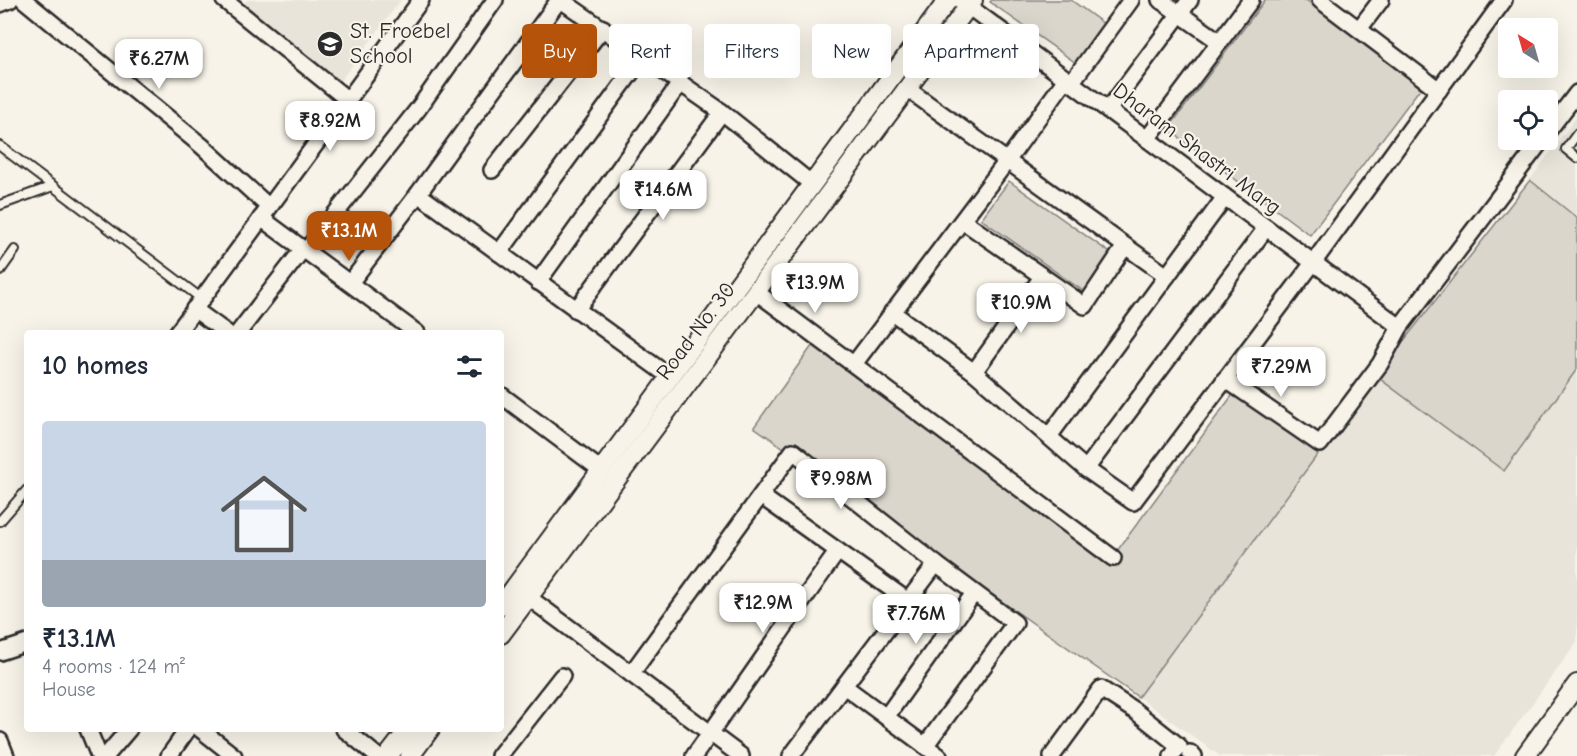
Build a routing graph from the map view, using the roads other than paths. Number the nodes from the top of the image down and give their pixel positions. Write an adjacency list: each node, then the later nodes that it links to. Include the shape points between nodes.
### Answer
1 (10, 0): 16 (street)
2 (24, 0): 45 (street, via 202,146)
3 (224, 0): 29 (street)
4 (421, 0): 29 (street)
5 (495, 0): 50 (street, via 418,109)
6 (560, 0): 18 (street); 42 (street)
7 (948, 0): 40 (street, Road No. 30)
8 (1131, 0): 24 (street)
9 (1161, 0): 17 (street)
10 (1190, 0): 17 (street)
11 (1251, 0): 21 (street)
12 (1320, 0): 19 (street)
13 (1381, 0): 19 (street)
14 (1504, 0): 27 (street)
15 (967, 2): 24 (street, Dharam Shastri Marg); 26 (street, Road No. 30)
16 (0, 4)
17 (1179, 13): 21 (street); 30 (street)
18 (603, 28): 20 (street); 39 (street)
19 (1359, 29): 27 (street)
20 (609, 32)
21 (1220, 42): 34 (street)
22 (627, 78): 51 (street)
23 (676, 78): 25 (street)
24 (1069, 81): 30 (street, Dharam Shastri Marg); 38 (street)
25 (681, 82): 31 (street); 56 (street)
26 (906, 88): 38 (street); 58 (street, Road No. 30)
27 (1439, 90): 52 (street)
28 (1577, 93): 32 (street)
29 (348, 100): 45 (street)
30 (1108, 110): 34 (street, Dharam Shastri Marg)
31 (722, 112): 40 (street); 60 (street)
32 (1558, 118)
33 (1577, 134): 37 (lane, via 1566,149)
34 (1147, 139): 43 (street, Dharam Shastri Marg)
35 (0, 146): 41 (lane)
36 (1534, 150): 62 (street)
37 (1577, 158)
38 (1007, 161): 46 (street); 48 (street)
39 (492, 170)
40 (812, 184): 69 (street, Road No. 30)
41 (53, 186): 44 (lane); 59 (lane)
42 (418, 194): 51 (street); 57 (street)
43 (1225, 197): 47 (street, Dharam Shastri Marg); 54 (street)
44 (0, 206)
45 (265, 213): 50 (street); 59 (street)
46 (963, 221): 55 (street); 61 (street)
47 (1266, 228): 52 (street, Dharam Shastri Marg); 73 (street)
48 (1125, 246): 54 (street); 55 (street, via 1085,306)
49 (15, 250): 53 (lane)
50 (305, 250): 57 (street); 65 (street)
51 (499, 253): 56 (street)
52 (1313, 263): 62 (street, Dharam Shastri Marg); 70 (street)
53 (0, 271)
54 (1167, 276): 72 (street)
55 (1042, 277): 68 (street)
56 (538, 282): 60 (street)
57 (350, 284): 66 (street)
58 (755, 291): 67 (street); 81 (street, Road No. 30)
59 (198, 304): 63 (street); 64 (street)
60 (576, 309): 69 (street)
61 (892, 312): 67 (street); 68 (street)
62 (1400, 327): 70 (street, via 1380,364 1320,444)
63 (179, 330)
64 (224, 330)
65 (240, 330)
66 (413, 330)
67 (854, 363): 79 (street)
68 (974, 372): 72 (street)
69 (670, 377): 74 (street, Road No. 30)
70 (1226, 379): 73 (street, via 1133,502)
71 (504, 400): 74 (street)
72 (1050, 435): 73 (street)
73 (1086, 469)
74 (601, 470): 81 (street, Road No. 30)
75 (24, 493): 77 (lane)
76 (761, 496): 78 (street); 80 (street, via 793,451); 88 (street)
77 (0, 521)
78 (838, 551): 83 (street); 100 (street)
79 (1113, 558)
80 (936, 564): 82 (street); 83 (street)
81 (521, 592): 84 (street, Road No. 30); 85 (street, Road No. 30); 88 (street)
82 (974, 593): 92 (street); 102 (street, via 1015,623)
83 (908, 601): 91 (street)
84 (504, 604)
85 (504, 628)
86 (24, 644): 87 (street)
87 (0, 652)
88 (631, 674): 100 (street)
89 (561, 676): 112 (street)
90 (1577, 684): 118 (street)
91 (844, 686): 92 (street); 115 (street)
92 (885, 717): 102 (street)
93 (89, 732): 105 (street)
94 (126, 732): 106 (street)
95 (186, 732): 107 (street)
96 (204, 732): 108 (street)
97 (348, 732): 109 (street)
98 (407, 732): 110 (street)
99 (428, 732): 111 (street)
100 (711, 733): 113 (street); 114 (street)
101 (0, 741): 104 (street)
102 (926, 746): 116 (street)
103 (1184, 753): 117 (street, via 1136,711 1101,689)
104 (6, 756)
105 (99, 756)
106 (106, 756)
107 (169, 756)
108 (234, 756)
109 (377, 756)
110 (388, 756)
111 (410, 756)
112 (498, 756)
113 (694, 756)
114 (741, 756)
115 (791, 756)
116 (939, 756)
117 (1052, 756)
118 (1525, 756)

